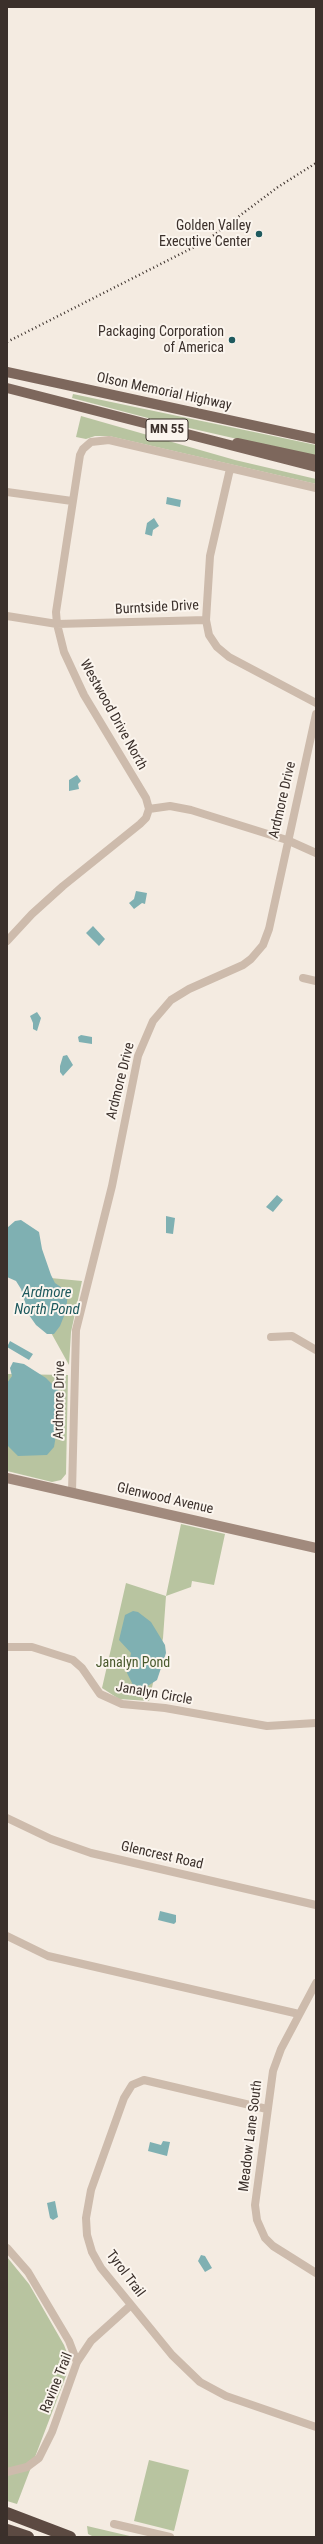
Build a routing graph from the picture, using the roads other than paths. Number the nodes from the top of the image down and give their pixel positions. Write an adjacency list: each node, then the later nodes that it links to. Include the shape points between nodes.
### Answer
1 (7, 372): 4 (main road, Olson Memorial Highway / MN 55)
2 (7, 388): 3 (main road, MN 55)
3 (200, 439): 5 (main road, via 251,444); 6 (main road, MN 55)
4 (316, 439)
5 (316, 460)
6 (316, 467)
7 (230, 469): 8 (street); 10 (street, Westwood Drive North, via 109,440 91,442 80,456); 12 (street, Burntside Drive, via 210,556)
8 (316, 488)
9 (7, 492): 10 (street)
10 (72, 502): 13 (street, Westwood Drive North, via 56,612)
11 (7, 616): 13 (street, Burntside Drive)
12 (206, 620): 13 (street, Burntside Drive); 14 (street, via 209,635 223,653)
13 (57, 624): 16 (street, Westwood Drive North, via 64,652 84,695 146,798)
14 (316, 703)
15 (316, 714): 17 (street, Ardmore Drive)
16 (149, 809): 17 (street, via 178,807); 19 (street, via 146,818 140,824 63,886)
17 (287, 840): 18 (street); 25 (street, Ardmore Drive, via 269,929 263,945 243,965 189,989 171,1000 153,1021 138,1056 112,1186 76,1330)
18 (316, 853)
19 (8, 938)
20 (303, 978): 21 (street)
21 (316, 981)
22 (271, 1337): 23 (street, via 292,1336)
23 (316, 1350)
24 (7, 1478): 25 (street, Glenwood Avenue)
25 (72, 1492): 26 (street, Glenwood Avenue)
26 (316, 1548)
27 (7, 1647): 28 (street, Janalyn Circle, via 32,1648 73,1660 82,1668 100,1694 114,1702 165,1708 262,1726)
28 (316, 1723)
29 (7, 1818): 30 (street, Glencrest Road, via 51,1839 91,1853)
30 (316, 1905)
31 (7, 1936): 33 (street, via 48,1956)
32 (316, 1983): 33 (street, Meadow Lane South)
33 (299, 2014): 34 (street, Meadow Lane South, via 276,2060)
34 (267, 2109): 36 (street, Meadow Lane South, via 255,2205 260,2231 273,2246); 37 (street, Tyrol Trail, via 144,2080 132,2085 128,2090 91,2190 86,2218 92,2252 101,2268)
35 (7, 2248): 38 (street, via 28,2272 69,2341)
36 (316, 2273)
37 (131, 2305): 38 (street, Ravine Trail, via 92,2341); 39 (street, Tyrol Trail, via 172,2356 200,2382 226,2396)
38 (77, 2362): 40 (street, Ravine Trail, via 43,2452 27,2467)
39 (316, 2428)
40 (10, 2471)
41 (7, 2513): 45 (highway)
42 (114, 2524): 46 (street)
43 (7, 2530): 44 (highway)
44 (28, 2537)
45 (70, 2537)
46 (170, 2537)

